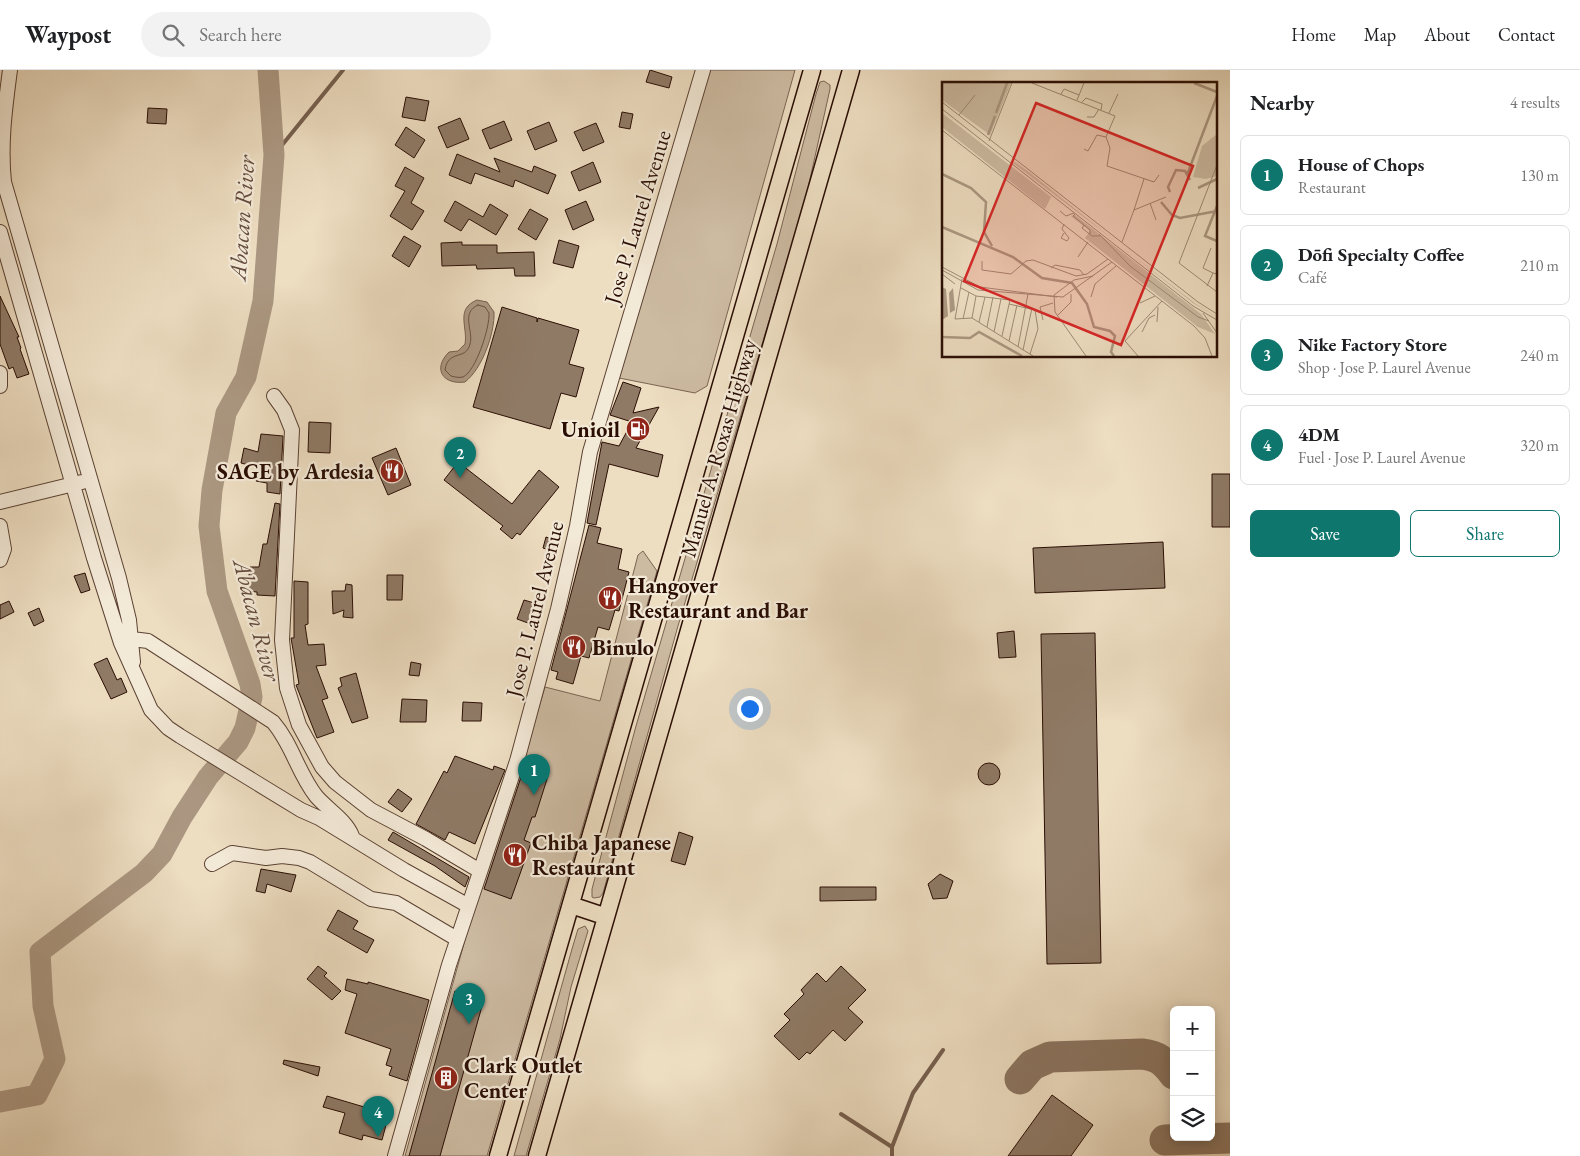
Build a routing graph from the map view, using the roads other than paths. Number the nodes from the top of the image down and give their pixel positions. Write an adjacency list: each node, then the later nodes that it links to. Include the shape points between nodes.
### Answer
1 (10, 70): 9 (street, via 2,138 4,182)
2 (703, 70): 19 (street, Jose P. Laurel Avenue, via 590,452 578,526 562,591 517,761)
3 (812, 70): 20 (main road, Manuel A. Roxas Highway)
4 (851, 70): 22 (main road, Manuel A. Roxas Highway)
5 (0, 232): 10 (street)
6 (0, 373): 7 (street)
7 (0, 386)
8 (274, 396): 15 (street, via 289,420 292,436 282,640)
9 (89, 480): 10 (street); 14 (street, via 119,578)
10 (73, 485): 11 (street); 14 (street)
11 (0, 502)
12 (1, 535): 13 (street, via 4,554)
13 (0, 560)
14 (126, 641): 16 (street, via 142,639 153,644); 17 (street, via 133,671 158,720 301,810 320,818)
15 (292, 706): 16 (street); 19 (street, via 311,749 336,782 371,810)
16 (273, 722): 17 (street, via 288,742 316,796 348,828)
17 (351, 843): 21 (street)
18 (212, 864): 23 (street, via 232,853 299,858 371,899 396,903)
19 (480, 871): 21 (street, Jose P. Laurel Avenue)
20 (571, 905): 22 (main road); 25 (main road, Manuel A. Roxas Highway)
21 (466, 909): 23 (street, Jose P. Laurel Avenue)
22 (604, 916): 26 (main road, Manuel A. Roxas Highway)
23 (457, 939): 24 (street, Jose P. Laurel Avenue)
24 (395, 1156)
25 (498, 1156)
26 (536, 1156)

